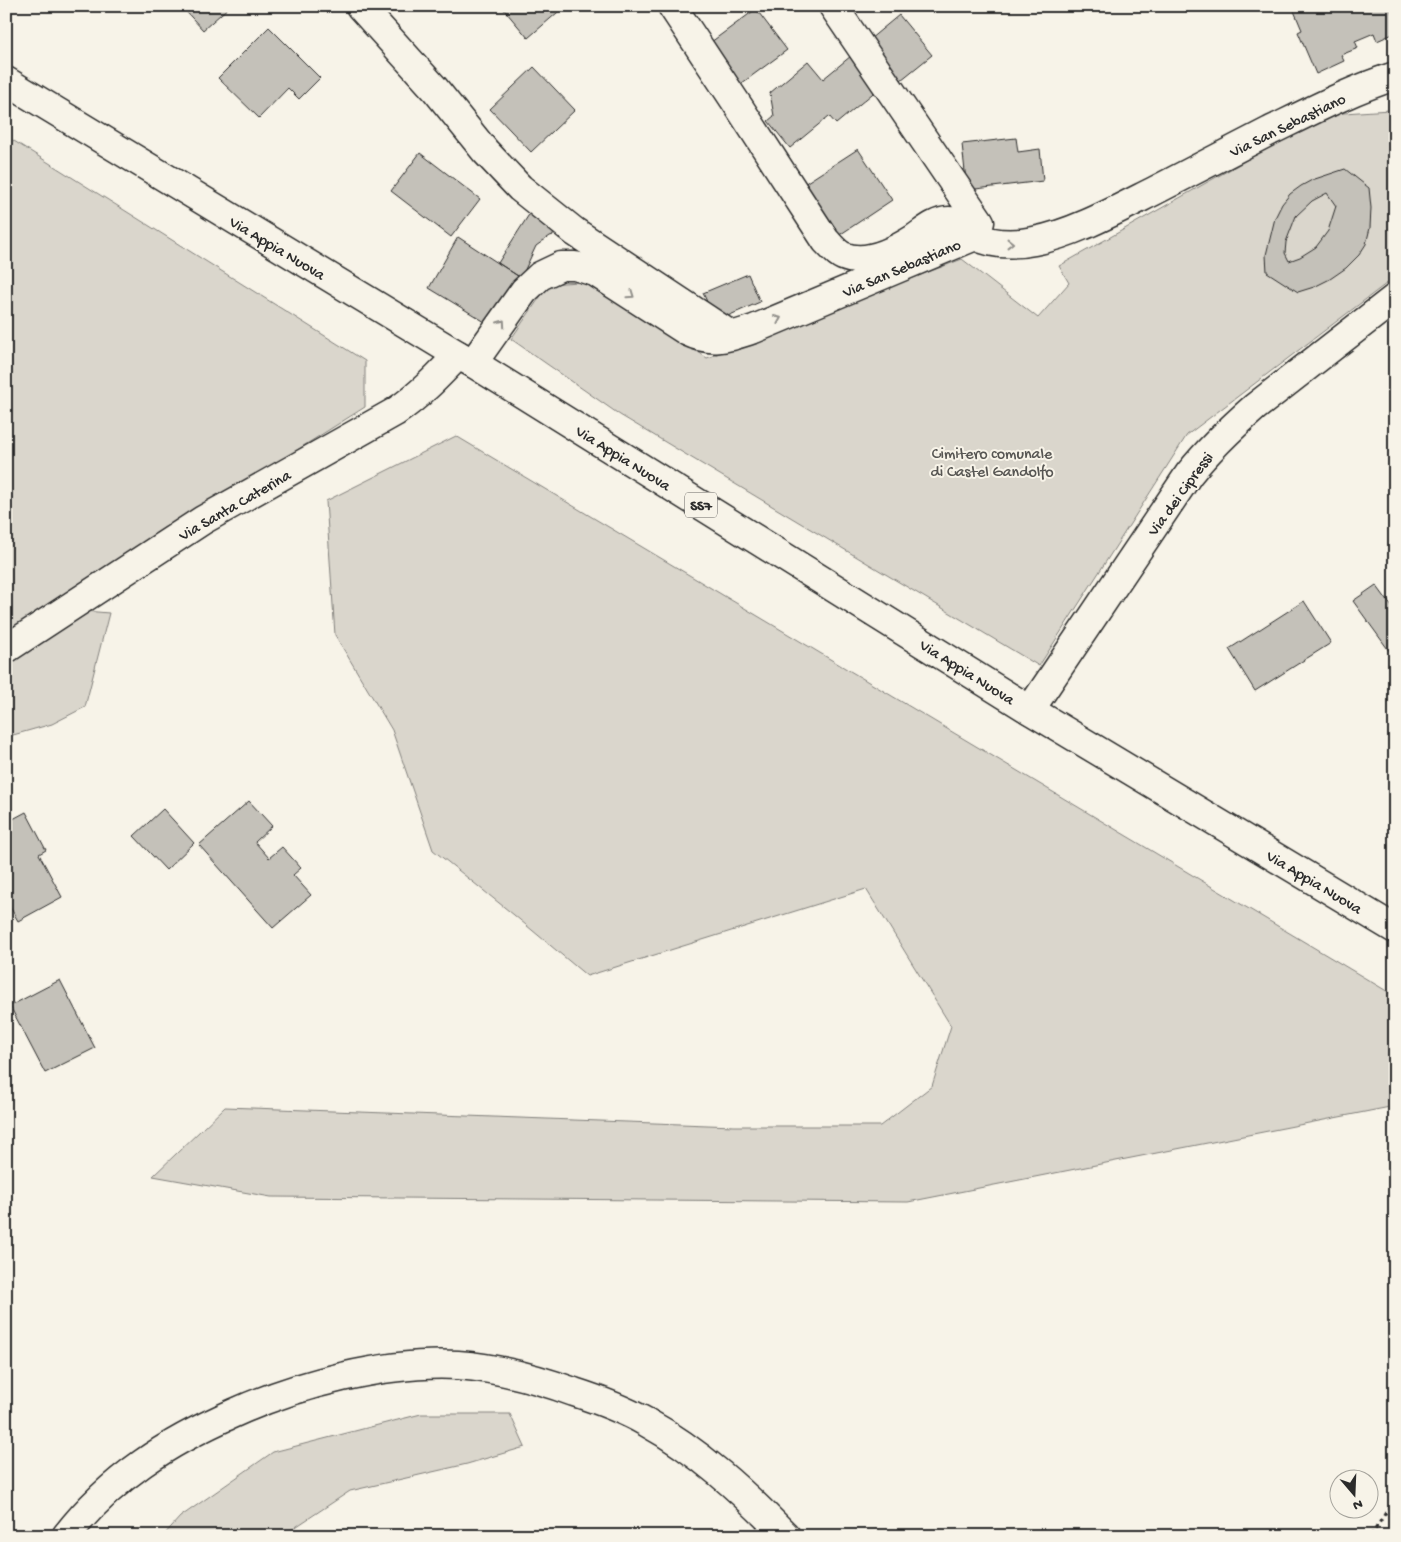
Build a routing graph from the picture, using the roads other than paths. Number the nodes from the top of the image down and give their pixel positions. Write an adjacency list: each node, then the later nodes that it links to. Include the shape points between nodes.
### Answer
1 (360, 6): 8 (street, via 520,188 576,232)
2 (672, 6): 6 (street, via 826,241 839,254 850,258 877,256 907,243 935,225 950,221)
3 (833, 6): 6 (street, via 980,222)
4 (1395, 76): 6 (street, Via San Sebastiano, one-way to 4, via 1009,244 1034,241 1075,228 1311,111)
5 (6, 81): 9 (street, Via Appia Nuova / SS7)
6 (975, 236): 8 (street, Via San Sebastiano, one-way to 6)
7 (1395, 298): 11 (street, Via dei Cipressi, via 1255,407 1210,449 1189,474)
8 (732, 336): 9 (street, Via San Sebastiano, one-way to 8, via 532,282 561,266 595,272 699,337)
9 (466, 359): 10 (street, Via Santa Caterina, via 396,412 204,520); 11 (street, Via Appia Nuova / SS7)
10 (6, 649)
11 (1030, 710): 12 (street, Via Appia Nuova / SS7)
12 (1395, 929)
13 (66, 1536): 14 (street, via 104,1494 139,1465 205,1426 260,1402 318,1384 401,1367 457,1365 522,1376 632,1414 696,1454 751,1500)
14 (786, 1536)

